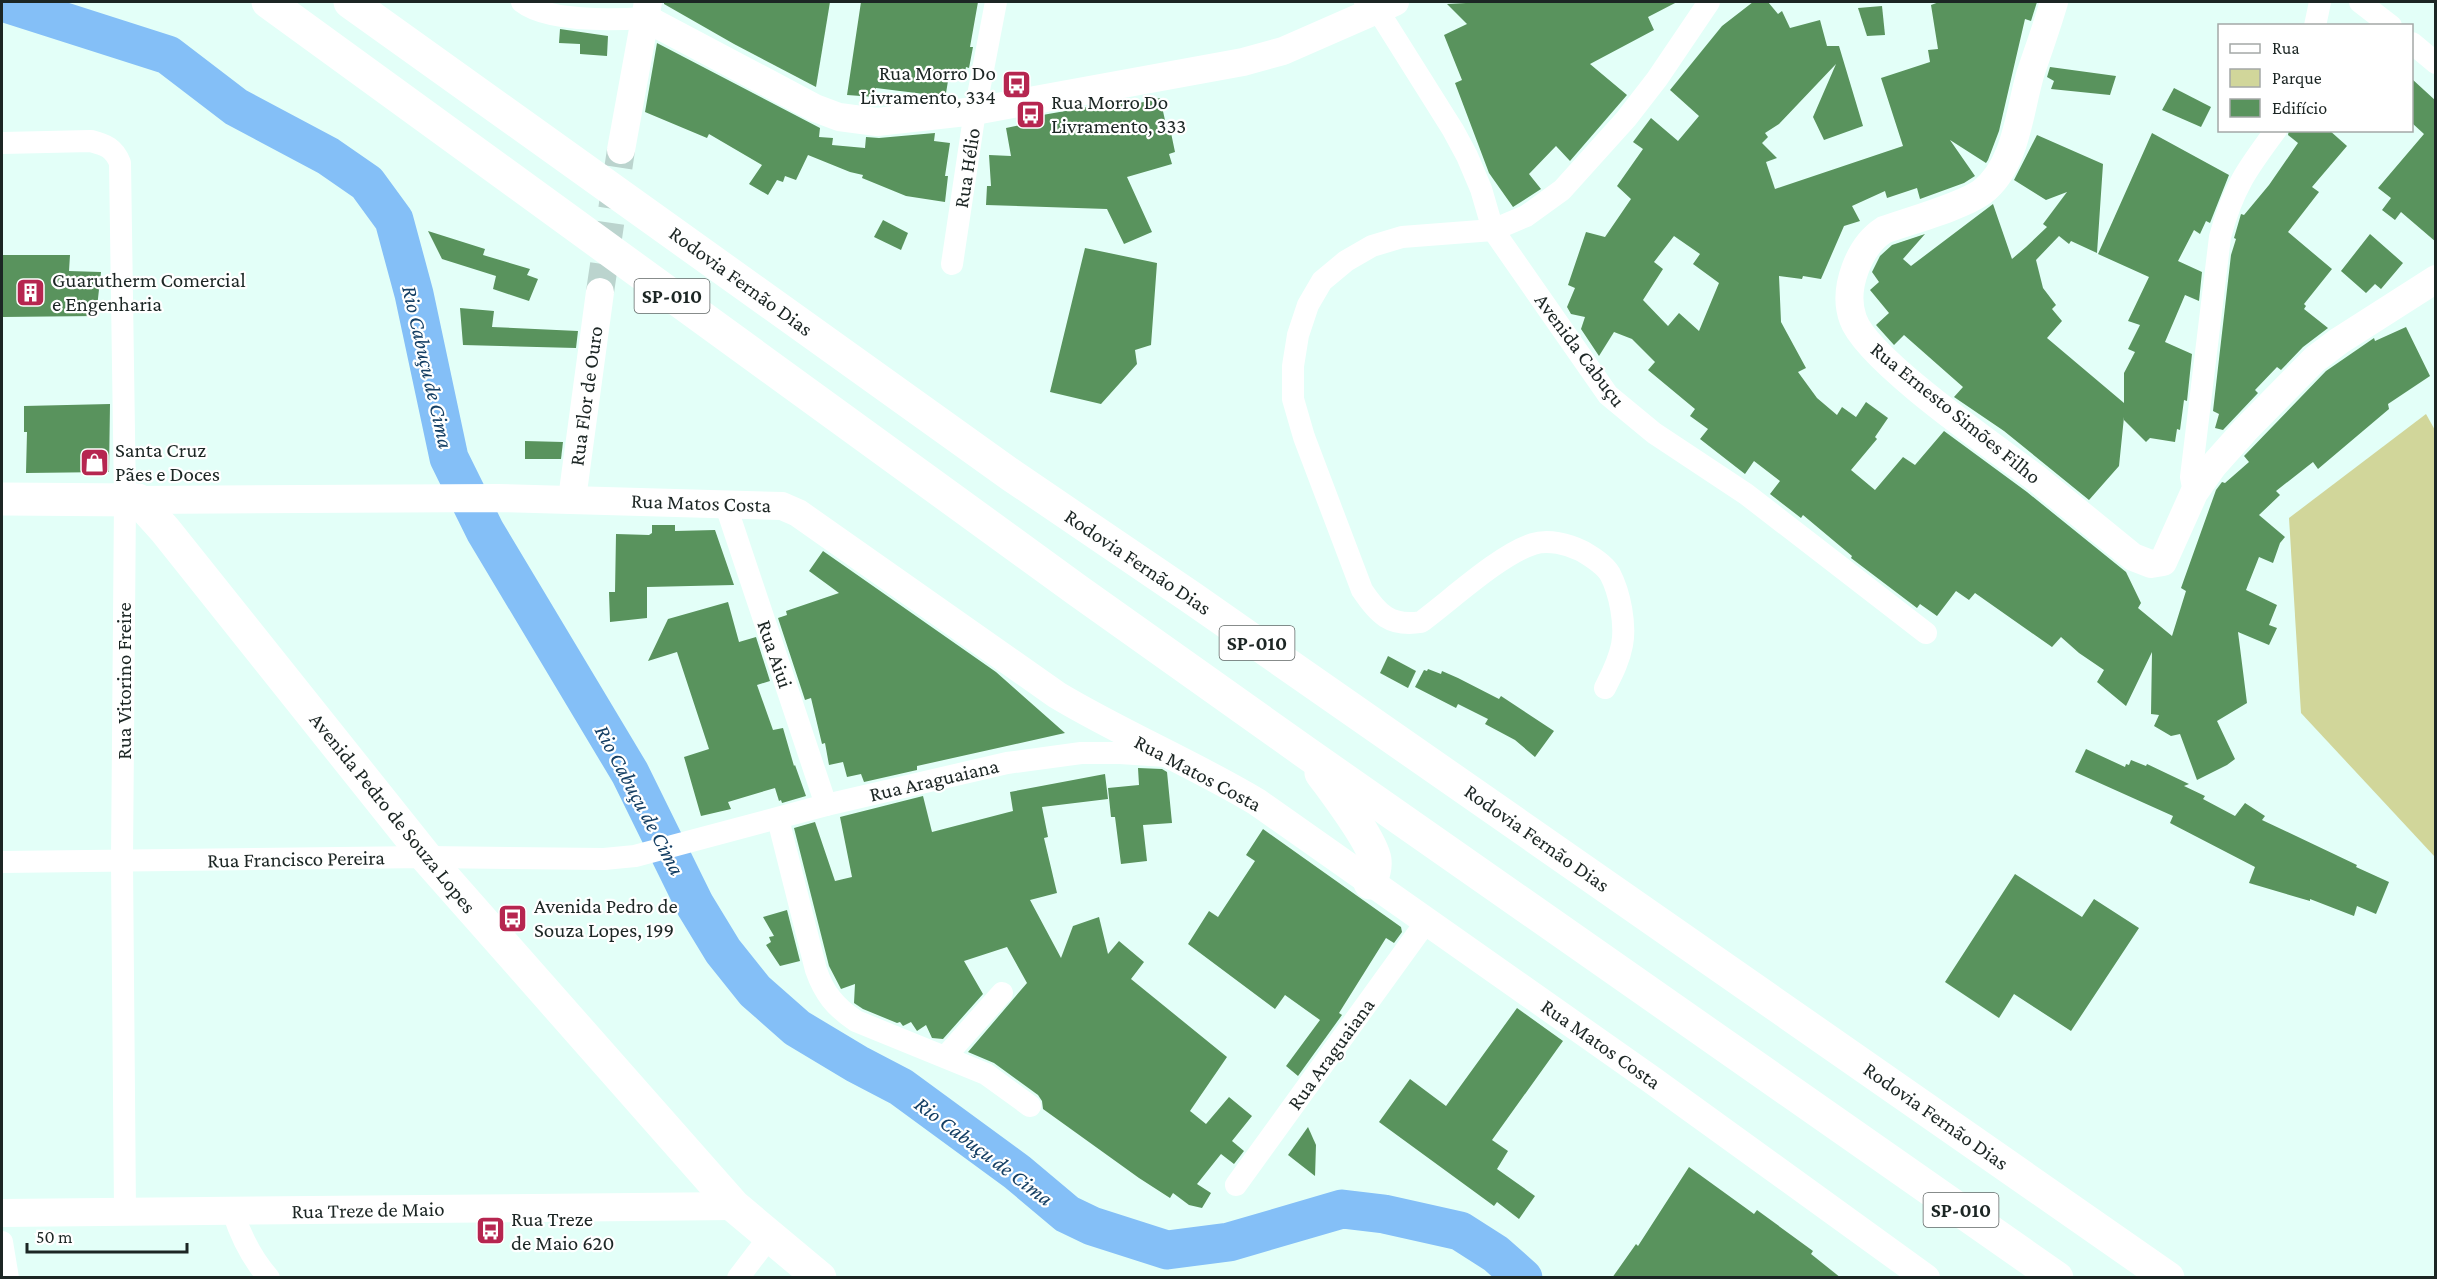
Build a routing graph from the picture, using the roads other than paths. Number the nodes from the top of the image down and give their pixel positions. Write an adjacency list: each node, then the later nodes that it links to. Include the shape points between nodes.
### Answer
1 (268, 2): 30 (main road, SP-010)
2 (350, 2): 56 (main road, Rodovia Fernão Dias / SP-010, via 1011,475)
3 (522, 2): 10 (street, via 545,14 614,20)
4 (996, 2): 15 (street, Rua Hélio)
5 (1709, 2): 19 (street, via 1657,79 1562,190 1526,216)
6 (2054, 2): 23 (street, Rua Ernesto Simões Filho, via 2004,164 1981,193 1875,236 1865,247 1852,285 1852,318 1863,337 1916,386 2133,557 2151,564 2166,558)
7 (2320, 2): 11 (street)
8 (2360, 2): 12 (street)
9 (1378, 4): 15 (street, via 1283,51 1243,62); 19 (street, Avenida Cabuçu, via 1467,156)
10 (646, 10): 15 (street, via 815,108 838,117 877,122); 18 (street)
11 (2314, 24)
12 (2388, 24)
13 (2413, 44): 14 (street)
14 (2436, 63)
15 (975, 111): 20 (street, Rua Hélio)
16 (2274, 132): 23 (street, via 2245,171 2229,203 2220,237 2191,477)
17 (2, 142): 26 (street, Rua Vitorino Freire, via 91,141 115,151 120,163)
18 (621, 150)
19 (1493, 230): 28 (street, Avenida Cabuçu, via 1608,395 1746,494); 29 (street, via 1402,237 1371,246 1322,280 1298,335 1293,399 1362,590 1375,609 1407,625 1421,622 1522,548 1536,543 1575,548 1596,559 1609,573 1623,622 1623,643)
20 (952, 264)
21 (2436, 279): 23 (street, via 2315,359 2246,429)
22 (600, 292): 24 (street, Rua Flor de Ouro)
23 (2194, 493)
24 (572, 499): 26 (street, Rua Matos Costa); 27 (street, Rua Matos Costa)
25 (2, 500): 26 (main road)
26 (132, 500): 35 (main road, Avenida Pedro de Souza Lopes, via 173,540); 36 (street, Rua Vitorino Freire)
27 (724, 503): 31 (street, Rua Matos Costa, via 782,506 798,513 1057,695); 32 (street, Rua Aiui)
28 (1926, 633)
29 (1605, 688)
30 (1305, 752): 38 (main road, via 1356,822 1375,857); 55 (main road, SP-010)
31 (1176, 757): 32 (street, Rua Araguaiana, via 1120,753 1046,756); 38 (street, Rua Matos Costa, via 1257,802)
32 (826, 805): 33 (street, Rua Araguaiana)
33 (778, 819): 34 (street, Rua Araguaiana); 41 (street, via 822,988 840,1010 856,1021)
34 (697, 841): 35 (street, Rua Francisco Pereira, via 636,856)
35 (426, 857): 36 (street, Rua Francisco Pereira); 44 (main road, Avenida Pedro de Souza Lopes)
36 (122, 861): 37 (street, Rua Francisco Pereira); 45 (street, Rua Vitorino Freire)
37 (2, 862)
38 (1371, 883): 39 (street, Rua Matos Costa)
39 (1426, 922): 43 (street, Rua Araguaiana); 54 (street, Rua Matos Costa)
40 (1002, 993): 41 (street)
41 (945, 1057): 42 (street, via 986,1074)
42 (1030, 1106)
43 (1236, 1185)
44 (734, 1206): 46 (street, Rua Treze de Maio); 48 (main road, Avenida Pedro de Souza Lopes)
45 (125, 1211): 46 (street, Rua Treze de Maio); 47 (street, Rua Treze de Maio)
46 (233, 1212): 51 (street, via 245,1245)
47 (2, 1213)
48 (770, 1236): 52 (street); 53 (main road, Avenida Pedro de Souza Lopes)
49 (2, 1242): 50 (street)
50 (8, 1278)
51 (269, 1278)
52 (738, 1278)
53 (820, 1278)
54 (1926, 1278)
55 (2057, 1278)
56 (2168, 1278)

